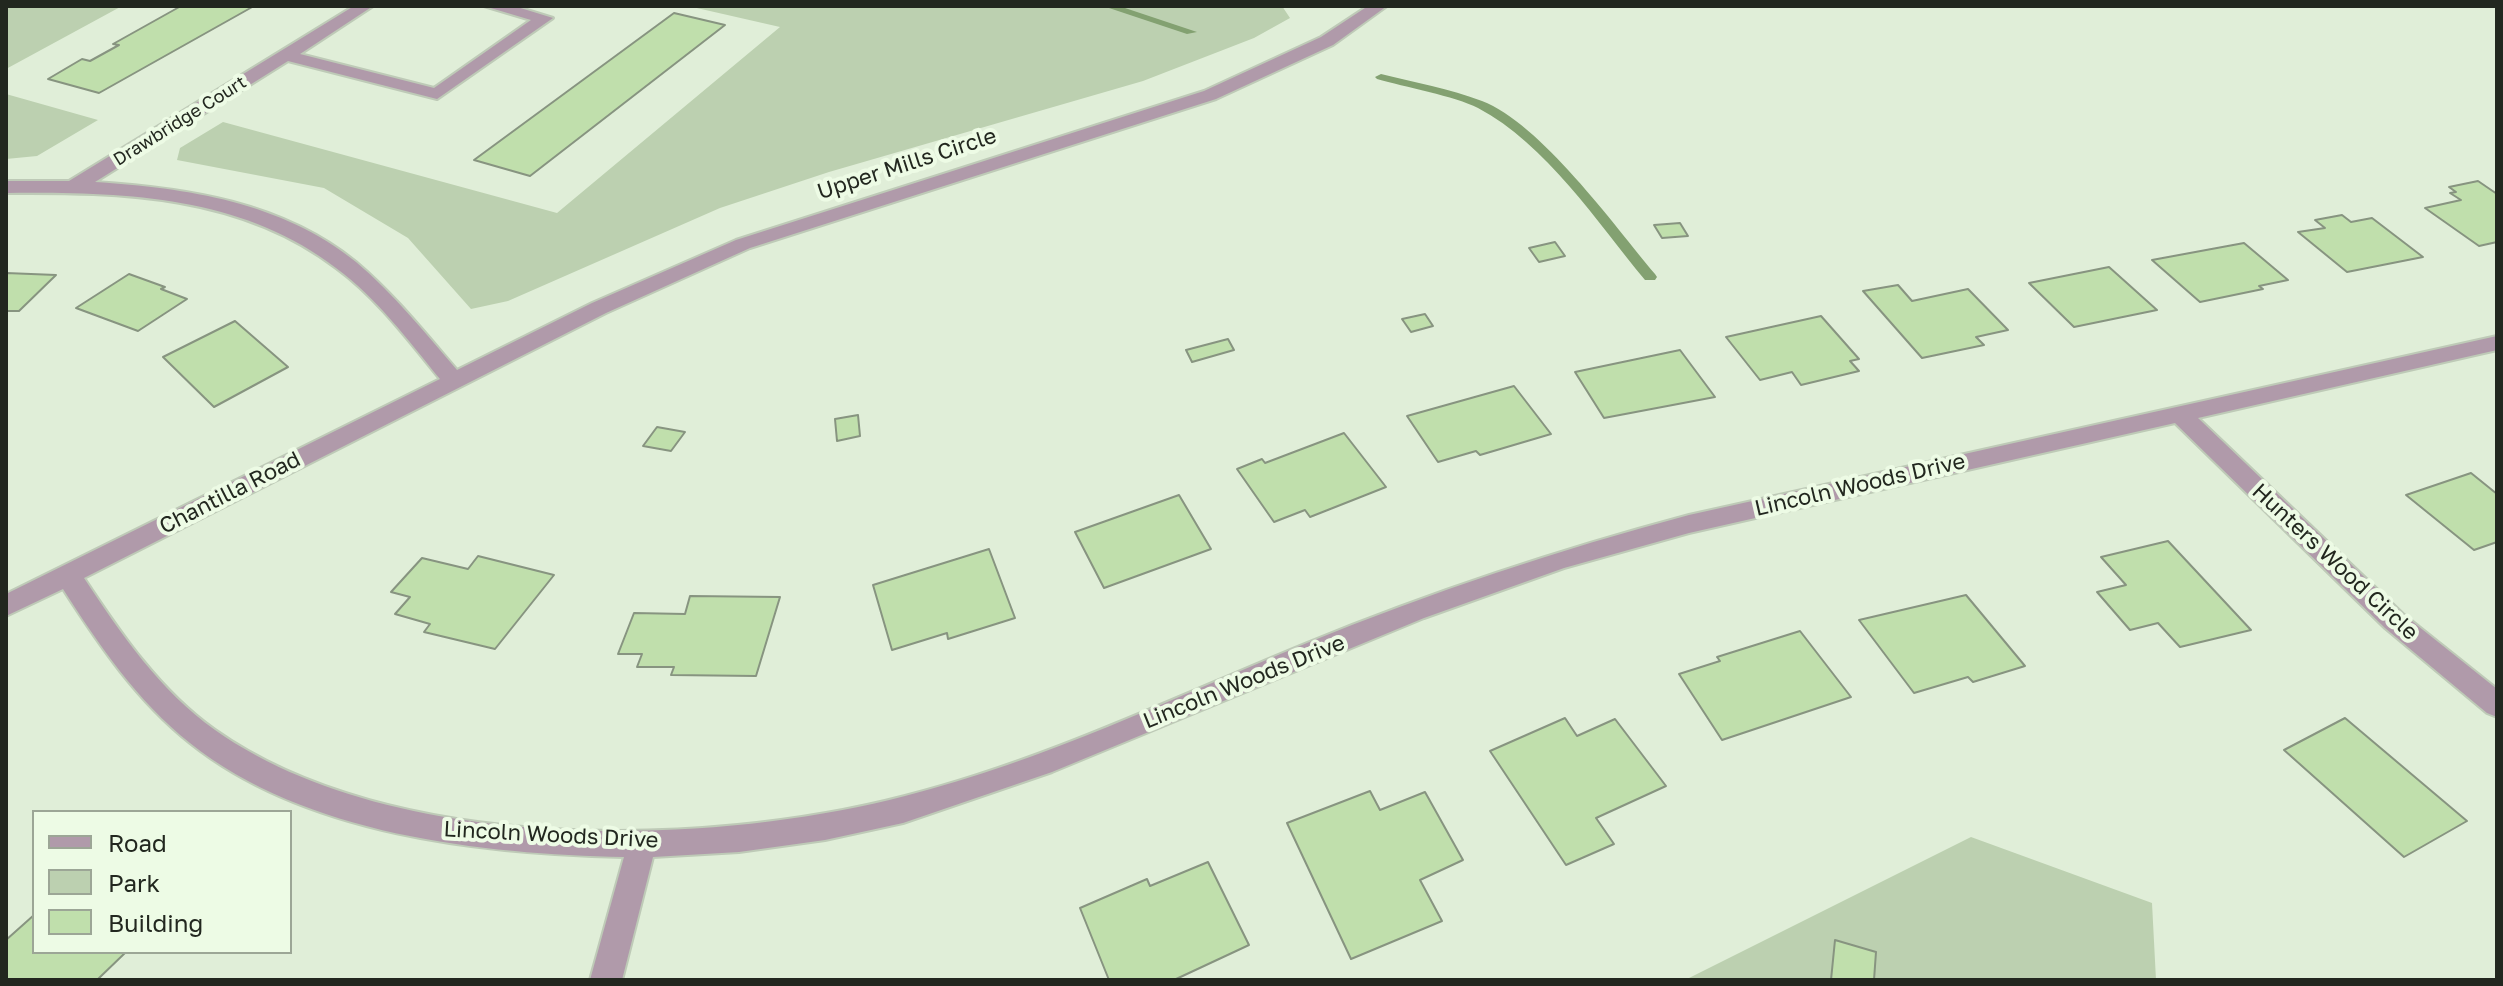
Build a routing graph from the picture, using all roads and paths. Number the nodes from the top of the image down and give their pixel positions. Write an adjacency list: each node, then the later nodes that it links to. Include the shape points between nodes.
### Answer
1 (365, 6): 5 (street, Drawbridge Court)
2 (492, 6): 5 (street, via 545,18 437,94)
3 (1349, 6): 4 (street)
4 (1374, 10): 9 (street, Upper Mills Circle, via 1327,41 1210,95 743,244)
5 (285, 55): 6 (street, Drawbridge Court)
6 (75, 186): 7 (street); 9 (street, via 214,203 308,239 381,297)
7 (6, 187)
8 (2497, 343): 10 (street, Lincoln Woods Drive)
9 (453, 380): 11 (street, Chantilla Road)
10 (2179, 413): 13 (street, Hunters Wood Circle, via 2394,621); 14 (street, Lincoln Woods Drive, via 1689,524 1559,559 1032,766 903,810 789,832)
11 (68, 575): 12 (street, Chantilla Road); 14 (street, Lincoln Woods Drive, via 115,649 157,698 223,751 289,789 367,815 465,835)
12 (6, 606)
13 (2497, 705)
14 (642, 844): 15 (street)
15 (606, 980)

